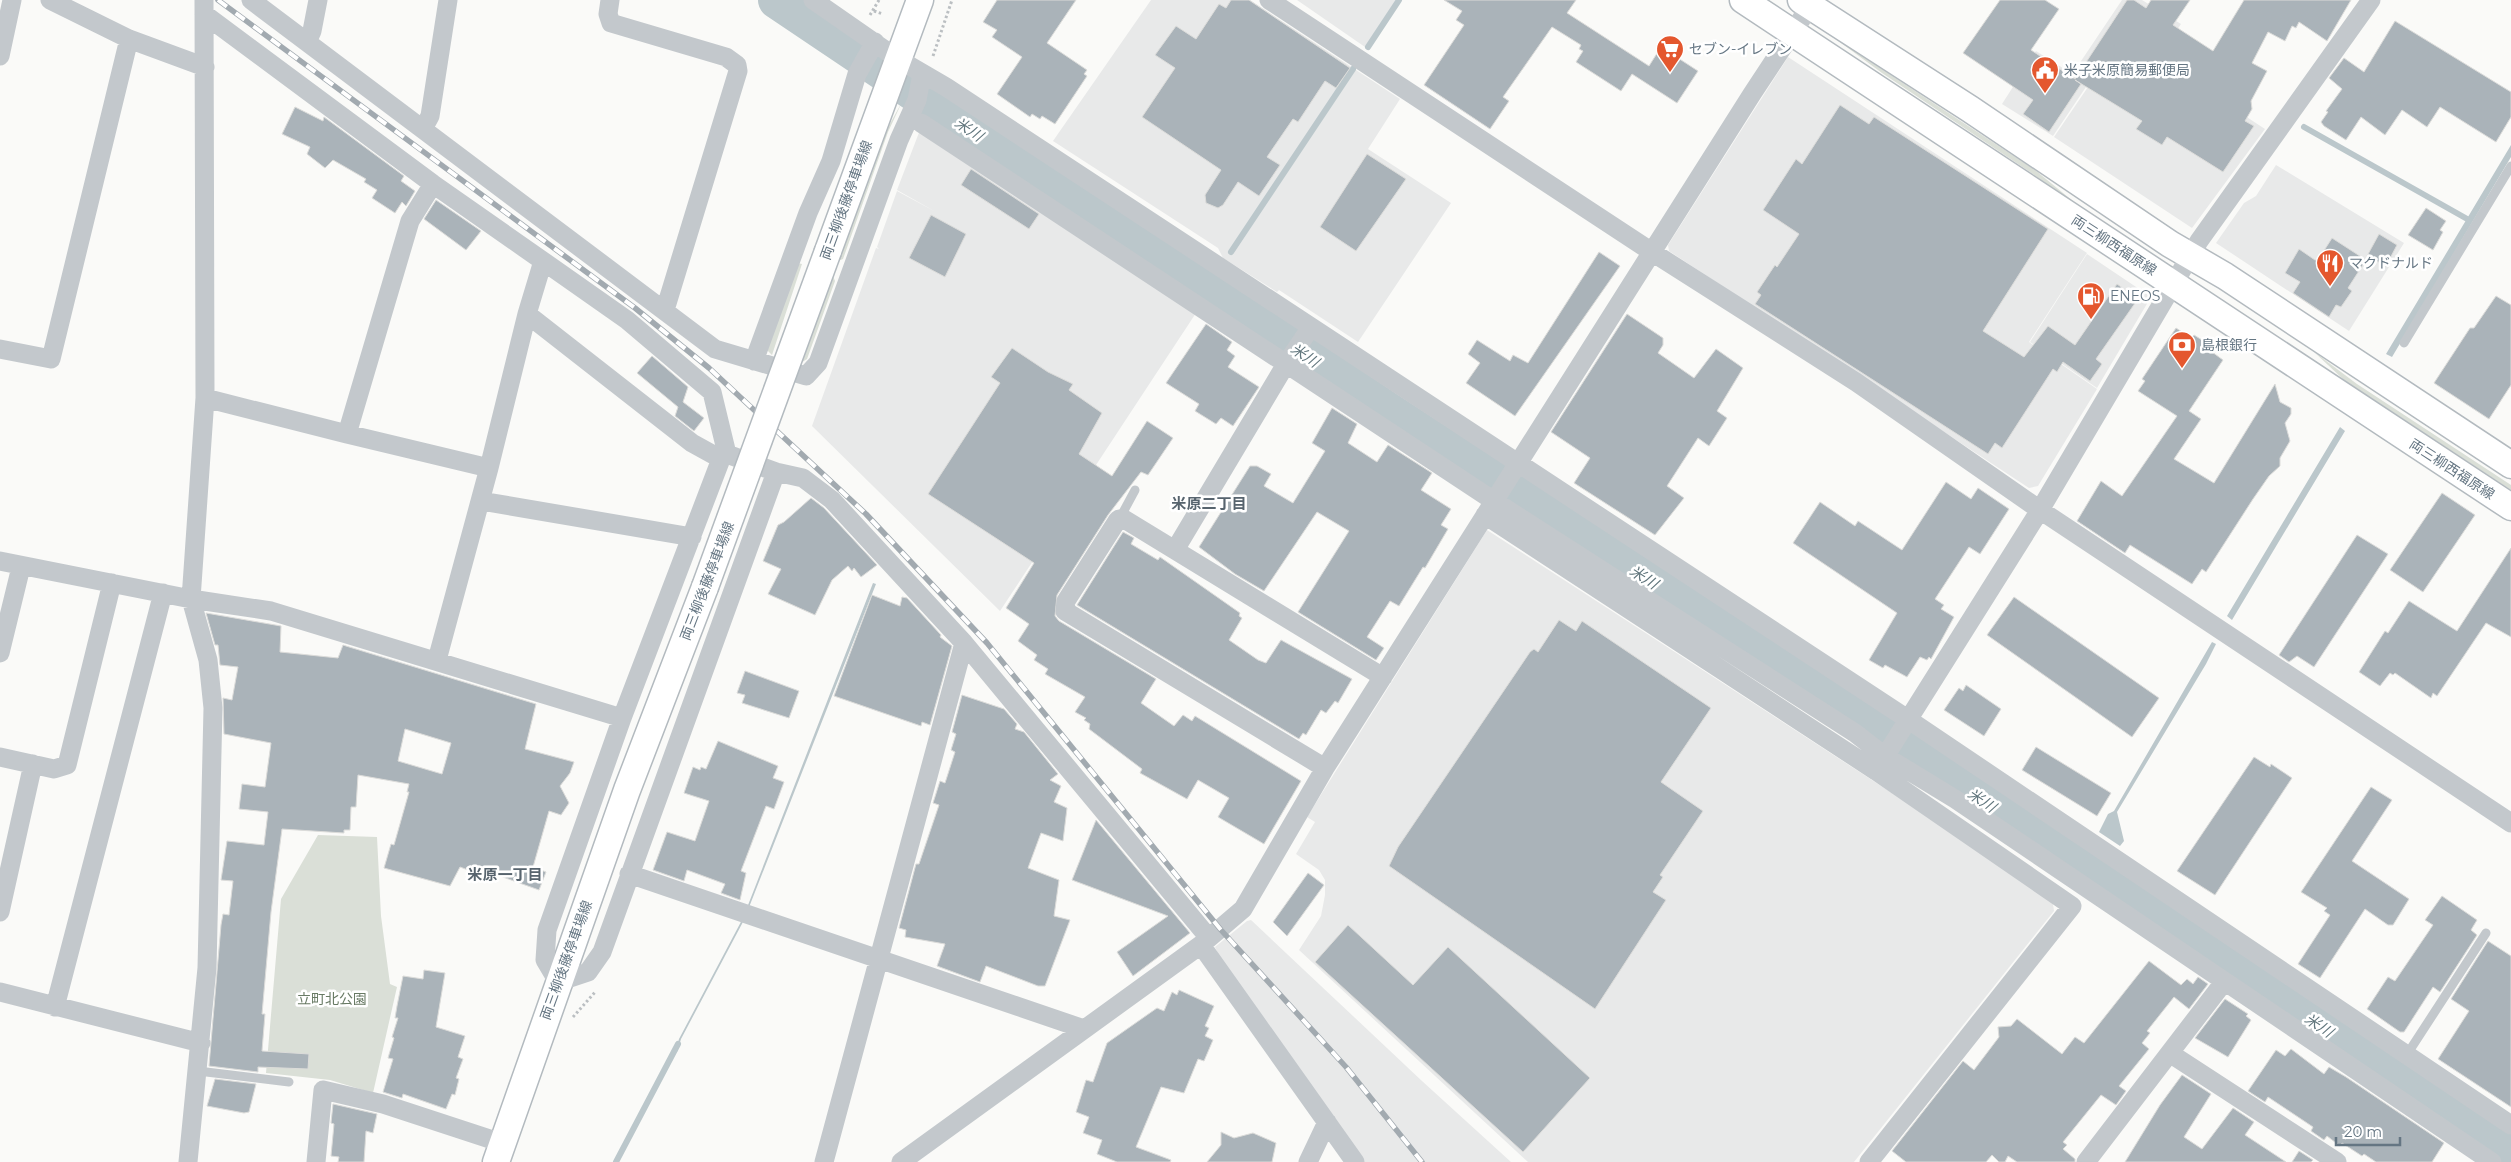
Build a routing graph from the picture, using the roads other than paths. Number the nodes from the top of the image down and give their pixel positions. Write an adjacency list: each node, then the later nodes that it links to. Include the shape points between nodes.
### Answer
1 (12, 0): 18 (street)
2 (50, 0): 15 (street)
3 (251, 0): 16 (street)
4 (318, 0): 16 (street)
5 (448, 0): 23 (street, via 430,116)
6 (610, 0): 30 (street, via 608,14 611,23 726,57 738,65)
7 (813, 0): 17 (street)
8 (920, 0): 19 (main road, 両三柳後藤停車場線)
9 (1269, 0): 26 (street)
10 (1743, 0): 14 (main road, 両三柳西福原線)
11 (2370, 0): 27 (street)
12 (1808, 2): 14 (street); 27 (main road)
13 (204, 7): 20 (street); 25 (street)
14 (1794, 34): 26 (street); 29 (main road, 両三柳西福原線)
15 (129, 40): 20 (street); 34 (street, via 51,359)
16 (307, 42): 23 (street)
17 (875, 42): 19 (street); 35 (street, via 857,74 831,161 808,213)
18 (0, 56)
19 (897, 61): 21 (street); 73 (main road, 両三柳後藤停車場線, bridge)
20 (205, 67): 37 (street)
21 (927, 67): 32 (street, via 954,92); 35 (street, via 818,363 806,376)
22 (921, 123): 36 (street)
23 (423, 129): 30 (street)
24 (2511, 166): 33 (lane)
25 (433, 184): 28 (street); 38 (street, via 410,221)
26 (1652, 252): 41 (street); 48 (street, via 1856,382)
27 (2190, 256): 29 (street); 40 (main road)
28 (543, 261): 31 (street); 39 (street, via 627,320 712,392)
29 (2173, 284): 47 (main road, 両三柳西福原線); 48 (street)
30 (665, 310): 35 (street, via 715,349)
31 (526, 314): 39 (street, via 692,444); 42 (street)
32 (1308, 331): 36 (street); 41 (street)
33 (2404, 343)
34 (0, 349)
35 (754, 361)
36 (1287, 362): 46 (street); 51 (street)
37 (204, 398): 38 (street); 56 (street)
38 (348, 434): 42 (street)
39 (724, 457): 43 (street); 50 (street)
40 (2511, 465)
41 (1515, 467): 46 (street); 62 (street)
42 (489, 468): 45 (street)
43 (776, 472): 57 (street, via 804,478 832,500); 68 (street)
44 (1135, 490): 49 (lane)
45 (481, 501): 50 (street); 59 (street)
46 (1492, 505): 60 (street); 65 (street)
47 (2511, 507)
48 (2040, 510): 62 (street); 67 (street)
49 (1119, 518): 51 (street); 66 (street, via 1066,601 1066,611)
50 (692, 537): 61 (street)
51 (1175, 550): 60 (street)
52 (0, 561): 53 (street)
53 (21, 567): 54 (street); 58 (street)
54 (112, 583): 55 (street); 64 (street, via 67,765 60,769)
55 (163, 593): 56 (street); 76 (street)
56 (191, 599): 59 (street, via 271,612); 78 (street, via 213,691 207,968)
57 (964, 643): 71 (street); 72 (street)
58 (0, 653)
59 (437, 660): 61 (street)
60 (1383, 677): 66 (street)
61 (622, 718): 73 (street, via 548,930 545,960)
62 (1908, 722): 65 (street); 80 (street)
63 (0, 757): 64 (street)
64 (33, 764): 69 (street)
65 (1881, 764): 74 (street, via 1955,799); 92 (street, via 2072,906)
66 (1325, 768): 71 (street, via 1243,909)
67 (2511, 823)
68 (629, 874): 72 (street); 73 (street, via 602,952 588,972)
69 (0, 912)
70 (2486, 933): 80 (lane)
71 (1205, 942): 77 (street); 83 (street)
72 (879, 959): 77 (street); 88 (street)
73 (558, 982): 85 (main road, 両三柳後藤停車場線)
74 (2224, 982): 79 (street); 95 (street)
75 (0, 992): 76 (street)
76 (55, 1007): 78 (street)
77 (1084, 1030): 89 (street)
78 (201, 1044): 81 (street)
79 (2171, 1054): 93 (street); 94 (street)
80 (2406, 1056): 84 (street)
81 (198, 1071): 82 (lane); 86 (street)
82 (289, 1082)
83 (1327, 1122): 90 (street); 91 (street)
84 (2511, 1125)
85 (499, 1153): 87 (street, via 383,1104 323,1090)
86 (188, 1162)
87 (316, 1162)
88 (824, 1162)
89 (901, 1162)
90 (1308, 1162)
91 (1354, 1162)
92 (1869, 1162)
93 (2086, 1162)
94 (2337, 1162)
95 (2492, 1162)

